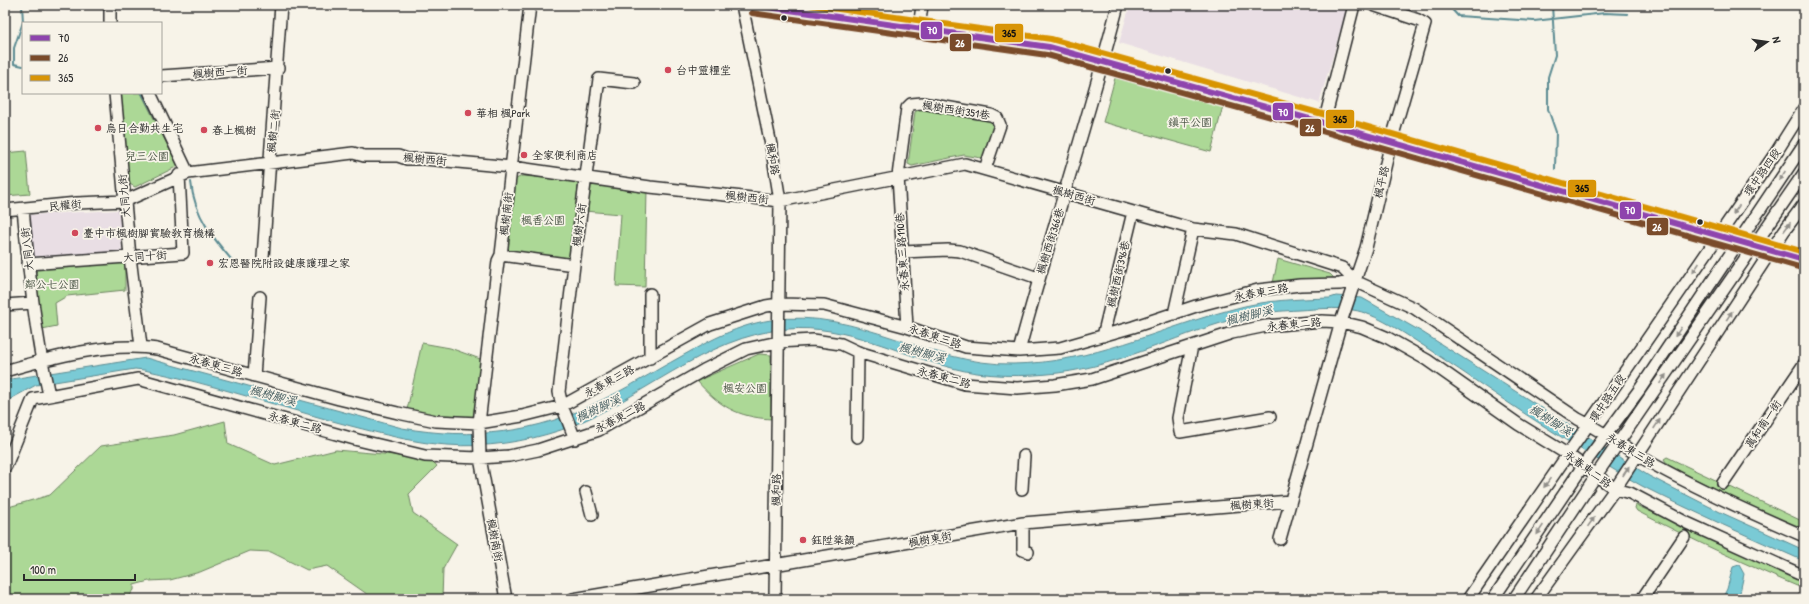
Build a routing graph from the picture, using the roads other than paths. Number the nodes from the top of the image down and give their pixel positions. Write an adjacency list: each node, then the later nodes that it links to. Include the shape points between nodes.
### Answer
1 (110, 5): 10 (street)
2 (281, 5): 13 (street, 楓樹二街)
3 (530, 5): 23 (street, 楓樹南街)
4 (742, 5): 31 (street, 楓和路)
5 (753, 5): 11 (main road)
6 (922, 5): 11 (street)
7 (1118, 5): 12 (street, 楓樹西街366巷)
8 (1354, 5): 19 (street)
9 (1373, 5): 20 (street, 楓平路, via 1425,24)
10 (110, 22)
11 (918, 29): 12 (main road, via 1049,47)
12 (1104, 62): 19 (main road); 29 (street, 楓樹西街366巷)
13 (278, 68): 14 (street, 楓樹西一街); 22 (street, 楓樹二街)
14 (162, 76)
15 (634, 83): 28 (street, 楓樹六街, via 599,79)
16 (115, 94): 30 (street, 大同九街)
17 (150, 94): 26 (street)
18 (1804, 108): 37 (street, 環中路四段, one-way to 37)
19 (1324, 123): 20 (main road)
20 (1391, 142): 37 (main road); 49 (street, 楓平路, via 1366,248)
21 (1804, 144): 38 (street, 環中路四段, one-way to 38)
22 (269, 163): 23 (street, 楓樹西街, via 353,153 364,156 398,156 407,159); 26 (street, 楓樹西街); 44 (street, 楓樹二街)
23 (512, 167): 28 (street, 楓樹西街); 42 (street, 楓樹南街)
24 (985, 169): 27 (street, 楓樹西街, via 965,164); 27 (street, 楓樹西街351巷, via 1000,125 997,118 916,103 907,108 905,115); 29 (street, 楓樹西街)
25 (1804, 172): 39 (street)
26 (184, 174): 30 (street, 楓樹西街); 43 (street, 大同十街, via 183,253)
27 (898, 176): 31 (street, 楓樹西街, via 825,194); 41 (street, 永春東三路110巷)
28 (585, 178): 31 (street, 楓樹西街); 47 (street, 楓樹六街)
29 (1064, 193): 35 (street, 楓樹西街); 48 (street, 楓樹西街366巷)
30 (125, 201): 33 (street, 民權街); 43 (street, 大同九街)
31 (780, 201): 54 (street, 楓和路)
32 (1804, 204): 40 (street, one-way to 32)
33 (22, 209): 34 (street, 民權街); 46 (street, 大同八街)
34 (5, 210)
35 (1133, 212): 36 (street, 楓樹西街); 58 (street, 楓樹西街396巷)
36 (1193, 229): 49 (street, 楓樹西街, via 1236,234 1342,268); 55 (street)
37 (1718, 236): 38 (main road); 73 (street, 環中路五段, one-way to 73)
38 (1738, 241): 39 (main road); 74 (street, 環中路五段, one-way to 74)
39 (1754, 246): 40 (main road); 77 (street, one-way to 39)
40 (1771, 251): 45 (main road); 79 (street, one-way to 40)
41 (902, 252): 48 (street, via 960,251); 57 (street, 永春東三路110巷)
42 (501, 256): 47 (street); 72 (street, 楓樹南街, via 498,261)
43 (130, 257): 46 (street, 大同十街); 60 (street, 大同九街)
44 (263, 257)
45 (1804, 260)
46 (28, 264): 52 (street, 大同八街)
47 (574, 265): 70 (street, 楓樹六街, via 559,392)
48 (1038, 278): 62 (street, 楓樹西街366巷)
49 (1354, 284): 55 (street, 永春東三路, via 1258,290); 56 (street, 楓平路); 73 (street, 永春東三路, via 1414,308)
50 (650, 294): 64 (street)
51 (260, 297): 68 (street)
52 (32, 303): 53 (street); 65 (street, 大同八街)
53 (5, 305)
54 (779, 310): 57 (street, 永春東三路, via 824,305); 59 (street, 楓和路); 64 (street, 永春東三路, via 740,313 710,324)
55 (1174, 314): 58 (street, 永春東三路)
56 (1341, 322): 61 (street, 永春東二路, via 1322,321 1266,326 1232,333); 78 (street, 永春東二路, via 1362,327 1408,349 1518,424); 89 (street)
57 (907, 327): 62 (street, 永春東三路, via 966,347)
58 (1103, 336): 62 (street, 永春東三路, via 1052,350)
59 (778, 337): 63 (street, 永春東二路, via 841,344); 76 (street, 永春東二路, via 704,370 610,424); 96 (street, 楓和路)
60 (141, 346): 65 (street, 永春東三路); 68 (street, 永春東三路)
61 (1192, 346): 63 (street, 永春東二路, via 1092,378 1055,385 1017,388 965,384); 71 (street, via 1178,418 1180,432)
62 (1019, 351)
63 (858, 352): 75 (street)
64 (650, 358): 70 (street, 永春東三路)
65 (41, 361): 67 (street, 永春東三路); 69 (street, 大同八街)
66 (1804, 364): 85 (street, 萬和南一街)
67 (5, 371)
68 (254, 376): 72 (street, 永春東三路, via 436,421)
69 (49, 395): 81 (street, 永春東二路, via 138,379 425,456); 83 (street, 永春東二路, via 32,399)
70 (562, 406): 72 (street, 永春東三路, via 522,416); 76 (street, 楓樹六街)
71 (1270, 417)
72 (479, 422): 81 (street, 楓樹南街)
73 (1588, 425): 74 (street, 永春東三路); 78 (street, 環中路五段)
74 (1606, 436): 77 (street, 永春東三路); 82 (street, 環中路五段)
75 (857, 437)
76 (575, 439): 81 (street, 永春東二路, via 509,456)
77 (1618, 444): 79 (street, 永春東三路); 84 (street)
78 (1568, 452): 82 (street, 永春東二路); 102 (street, 環中路五段, one-way to 102)
79 (1636, 455): 86 (street, one-way to 79); 92 (street, 永春東三路)
80 (1024, 456): 87 (street)
81 (480, 458): 99 (street, 楓樹南街)
82 (1584, 465): 84 (street, 永春東二路); 103 (street, 環中路五段, one-way to 103)
83 (6, 466)
84 (1598, 473): 86 (street, 永春東二路); 104 (street)
85 (1723, 483)
86 (1616, 487): 97 (street, 永春東二路, via 1687,523); 105 (street, one-way to 86)
87 (1022, 488)
88 (586, 492): 90 (street)
89 (1290, 501): 91 (street, 楓樹東街); 94 (street)
90 (592, 515)
91 (1023, 522): 95 (street, via 1023,550); 96 (street, 楓樹東街)
92 (1804, 536)
93 (1684, 537): 106 (street)
94 (1280, 539)
95 (1028, 552)
96 (775, 565): 98 (street, 楓樹東街); 101 (street, 楓和路)
97 (1804, 576)
98 (604, 596): 100 (street, 楓樹東街)
99 (506, 599)
100 (573, 599)
101 (775, 599)
102 (1468, 599)
103 (1493, 599)
104 (1514, 599)
105 (1536, 599)
106 (1642, 599)

